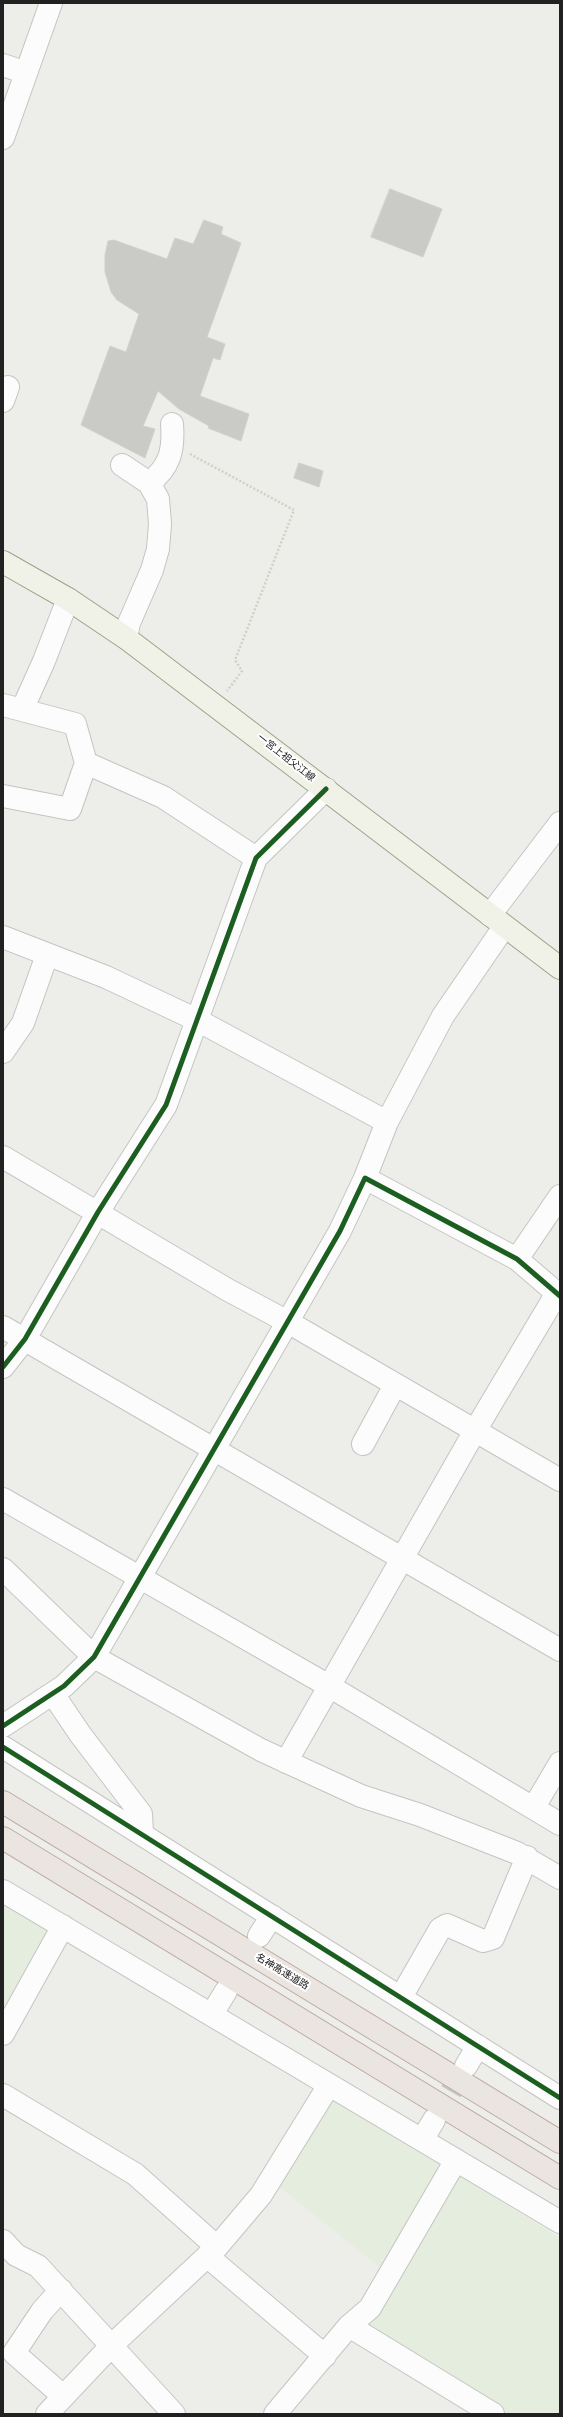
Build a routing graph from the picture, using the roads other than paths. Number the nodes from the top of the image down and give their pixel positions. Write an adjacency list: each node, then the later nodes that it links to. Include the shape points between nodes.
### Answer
1 (51, 3): 3 (street)
2 (3, 65): 3 (street)
3 (26, 73): 4 (street)
4 (3, 138)
5 (172, 424): 7 (street, via 173,446 166,465)
6 (122, 465): 7 (street)
7 (149, 483): 10 (street, via 158,499 158,549 141,599 129,623)
8 (3, 562): 9 (main road, 一宮上祖父江線)
9 (68, 599): 10 (main road, 一宮上祖父江線); 11 (street, via 44,661)
10 (126, 638): 13 (main road, 一宮上祖父江線)
11 (13, 708): 12 (street, via 75,724)
12 (86, 763): 14 (street, via 70,809); 16 (street, via 163,797)
13 (326, 789): 16 (street); 17 (main road, 一宮上祖父江線)
14 (3, 796)
15 (560, 823): 17 (street)
16 (256, 858): 21 (street)
17 (497, 921): 20 (main road, 一宮上祖父江線); 23 (street)
18 (3, 937): 19 (street)
19 (47, 955): 21 (street, via 106,977); 22 (street, via 23,1023)
20 (560, 968)
21 (197, 1020): 23 (street); 27 (street, via 166,1105)
22 (3, 1052)
23 (387, 1122): 25 (street)
24 (3, 1157): 27 (street)
25 (365, 1178): 28 (street); 30 (street, via 340,1231)
26 (560, 1196): 28 (street)
27 (98, 1212): 30 (street, via 228,1290); 32 (street)
28 (517, 1259): 29 (street)
29 (558, 1294): 35 (street)
30 (288, 1322): 34 (street); 37 (street)
31 (3, 1327): 32 (street)
32 (25, 1339): 33 (street); 37 (street)
33 (3, 1367)
34 (395, 1385): 35 (street); 36 (street)
35 (476, 1429): 38 (street); 40 (street)
36 (362, 1444)
37 (214, 1449): 40 (street); 42 (street)
38 (560, 1480)
39 (3, 1499): 42 (street)
40 (404, 1559): 43 (street); 45 (street)
41 (3, 1570): 44 (street)
42 (142, 1578): 44 (street); 45 (street)
43 (560, 1650)
44 (94, 1657): 46 (street); 49 (street)
45 (329, 1686): 49 (street); 52 (street)
46 (53, 1694): 47 (street); 54 (street, via 141,1814)
47 (3, 1726)
48 (4, 1752): 54 (street)
49 (286, 1762): 56 (street, via 361,1796 420,1815)
50 (560, 1763): 52 (street)
51 (3, 1802): 73 (highway, 名神高速道路)
52 (534, 1807): 53 (street)
53 (560, 1824)
54 (142, 1833): 59 (street)
55 (3, 1838): 75 (highway)
56 (526, 1857): 57 (street); 63 (street, via 493,1938 483,1941 447,1925 440,1929)
57 (560, 1878)
58 (3, 1891): 60 (street)
59 (272, 1916): 61 (street); 63 (street)
60 (63, 1926): 64 (street); 65 (street)
61 (259, 1936)
62 (226, 1991): 64 (street)
63 (401, 1997): 66 (street)
64 (212, 2014): 68 (street)
65 (3, 2034)
66 (478, 2046): 67 (street); 70 (street)
67 (466, 2066)
68 (329, 2084): 72 (street); 78 (street, via 261,2195)
69 (3, 2095): 78 (street, via 135,2174)
70 (560, 2098)
71 (434, 2120): 72 (street)
72 (422, 2140): 74 (street)
73 (560, 2142)
74 (456, 2160): 76 (street); 80 (street, via 370,2308)
75 (560, 2178)
76 (560, 2222)
77 (3, 2241): 79 (street, via 16,2255 38,2266)
78 (212, 2252): 81 (street); 82 (street)
79 (61, 2290): 81 (street); 83 (street, via 42,2311 14,2353)
80 (349, 2326): 82 (street); 87 (street)
81 (112, 2344): 83 (street); 85 (street)
82 (325, 2356): 86 (street)
83 (63, 2396): 84 (street)
84 (47, 2414)
85 (174, 2414)
86 (275, 2414)
87 (493, 2414)

